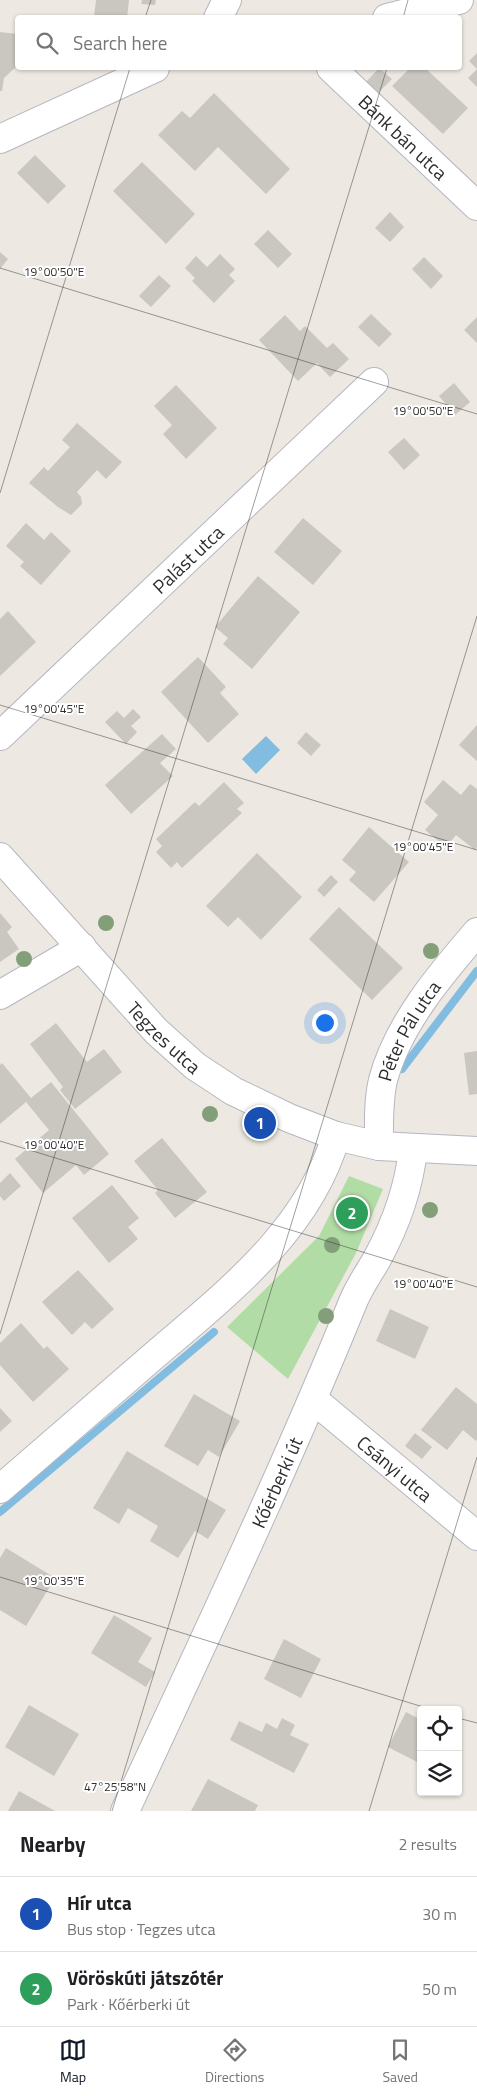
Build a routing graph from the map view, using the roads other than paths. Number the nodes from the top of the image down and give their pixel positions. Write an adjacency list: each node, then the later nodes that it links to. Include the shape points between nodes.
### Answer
1 (227, 0): 3 (street)
2 (459, 0): 4 (street)
3 (220, 15)
4 (399, 15)
5 (151, 70): 7 (street)
6 (333, 70): 8 (street, Bánk bán utca)
7 (0, 139)
8 (477, 206)
9 (374, 382): 10 (street, Palást utca)
10 (0, 736)
11 (0, 857): 13 (street, Tegzes utca)
12 (477, 932): 16 (street, Péter Pál utca, via 418,1007 395,1047 383,1081)
13 (82, 947): 14 (street); 15 (street, Tegzes utca, via 156,1030 195,1066 255,1102)
14 (0, 995)
15 (336, 1136): 16 (street, Tegzes utca); 20 (street, via 312,1195 247,1276)
16 (379, 1146): 17 (street, Tegzes utca)
17 (413, 1149): 18 (street, Tegzes utca); 19 (street, Kőérberki út, via 403,1202 378,1258 357,1293)
18 (477, 1151)
19 (314, 1400): 21 (street, Csányi utca); 22 (street, Kőérberki út)
20 (0, 1489)
21 (477, 1536)
22 (125, 1811)

